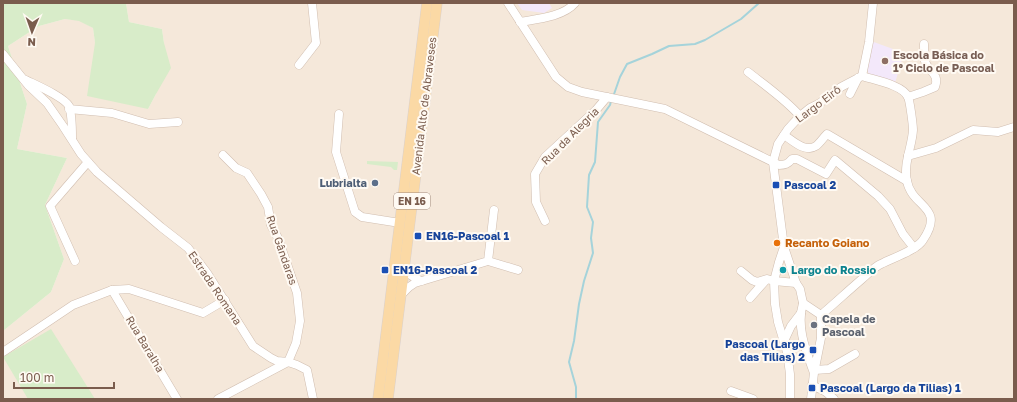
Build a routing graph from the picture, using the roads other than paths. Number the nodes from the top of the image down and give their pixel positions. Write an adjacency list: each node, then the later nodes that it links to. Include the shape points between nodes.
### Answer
1 (312, 3): 10 (street, via 316,43)
2 (427, 3): 31 (main road, Avenida Alto de Abraveses / EN 16)
3 (437, 3): 36 (main road, Avenida Alto de Abraveses / EN 16)
4 (508, 3): 7 (street)
5 (575, 3): 7 (street, via 551,17)
6 (873, 3): 12 (street, via 869,42)
7 (520, 22): 15 (street, via 556,77 582,92)
8 (924, 44): 16 (street, via 926,62 937,82 934,87)
9 (3, 54): 13 (street, Estrada Romana)
10 (299, 65)
11 (748, 72): 19 (street, via 781,97)
12 (860, 77): 14 (street); 16 (street, via 896,87); 19 (street, Largo Eirô)
13 (22, 78): 17 (street, Estrada Romana, via 59,97); 23 (street, Estrada Romana, via 47,102)
14 (850, 94)
15 (607, 97): 27 (street, via 665,109); 30 (street, Rua da Alegria, via 545,157 534,174 536,202)
16 (908, 97): 25 (street, via 913,129)
17 (69, 109): 20 (street, via 112,113 149,124); 23 (street)
18 (339, 114): 31 (street, via 336,152 355,212 362,217)
19 (800, 116): 22 (street, Largo Eirô)
20 (178, 122)
21 (1014, 127): 25 (street, via 998,132 973,130 936,148)
22 (784, 135): 27 (street, Largo Eirô, via 778,144); 28 (street, via 801,147 812,148 827,134)
23 (72, 141): 26 (street, Estrada Romana)
24 (223, 155): 54 (street, Rua Gândaras, via 236,168 247,173 268,207 271,225 297,293 300,322 296,343)
25 (908, 156): 28 (street, via 905,172)
26 (88, 162): 35 (street, via 50,206); 45 (street, Estrada Romana, via 188,248)
27 (773, 162): 32 (street); 33 (street, via 784,165 792,159 797,159 826,174 835,160 890,209 903,234)
28 (907, 181): 33 (street, via 912,194 929,212 932,219 922,242)
29 (494, 210): 34 (street)
30 (545, 221)
31 (400, 223): 61 (main road, Avenida Alto de Abraveses / EN 16)
32 (784, 247): 39 (street); 41 (street)
33 (914, 248): 48 (street, via 880,264)
34 (488, 260): 37 (street); 40 (street)
35 (75, 261)
36 (404, 267): 40 (street); 43 (main road, Avenida Alto de Abraveses / EN 16)
37 (518, 270)
38 (741, 271): 39 (street, via 756,282)
39 (771, 280): 41 (street); 44 (street); 49 (street)
40 (421, 281): 43 (street, via 409,287)
41 (796, 283): 46 (street)
42 (112, 290): 45 (street, via 129,289 203,313); 52 (street, via 73,305); 58 (street, Rua Baralha)
43 (400, 296): 62 (main road, Avenida Alto de Abraveses / EN 16)
44 (750, 298)
45 (225, 300): 54 (street, Estrada Romana, via 253,346 277,361)
46 (803, 303): 47 (street); 48 (street)
47 (801, 314): 49 (street, via 790,326); 51 (street)
48 (821, 315): 50 (street)
49 (784, 342): 64 (street, via 790,374)
50 (820, 346): 51 (street, via 813,350); 55 (street)
51 (805, 347): 55 (street)
52 (3, 352)
53 (855, 354): 55 (street, via 828,369)
54 (288, 362): 59 (street); 60 (street, Estrada Romana, via 307,370)
55 (814, 372): 56 (street)
56 (812, 385): 65 (street); 66 (street)
57 (731, 391): 63 (street)
58 (177, 399)
59 (218, 399)
60 (313, 399)
61 (378, 399)
62 (388, 399)
63 (752, 399)
64 (790, 399)
65 (810, 399)
66 (834, 399)

